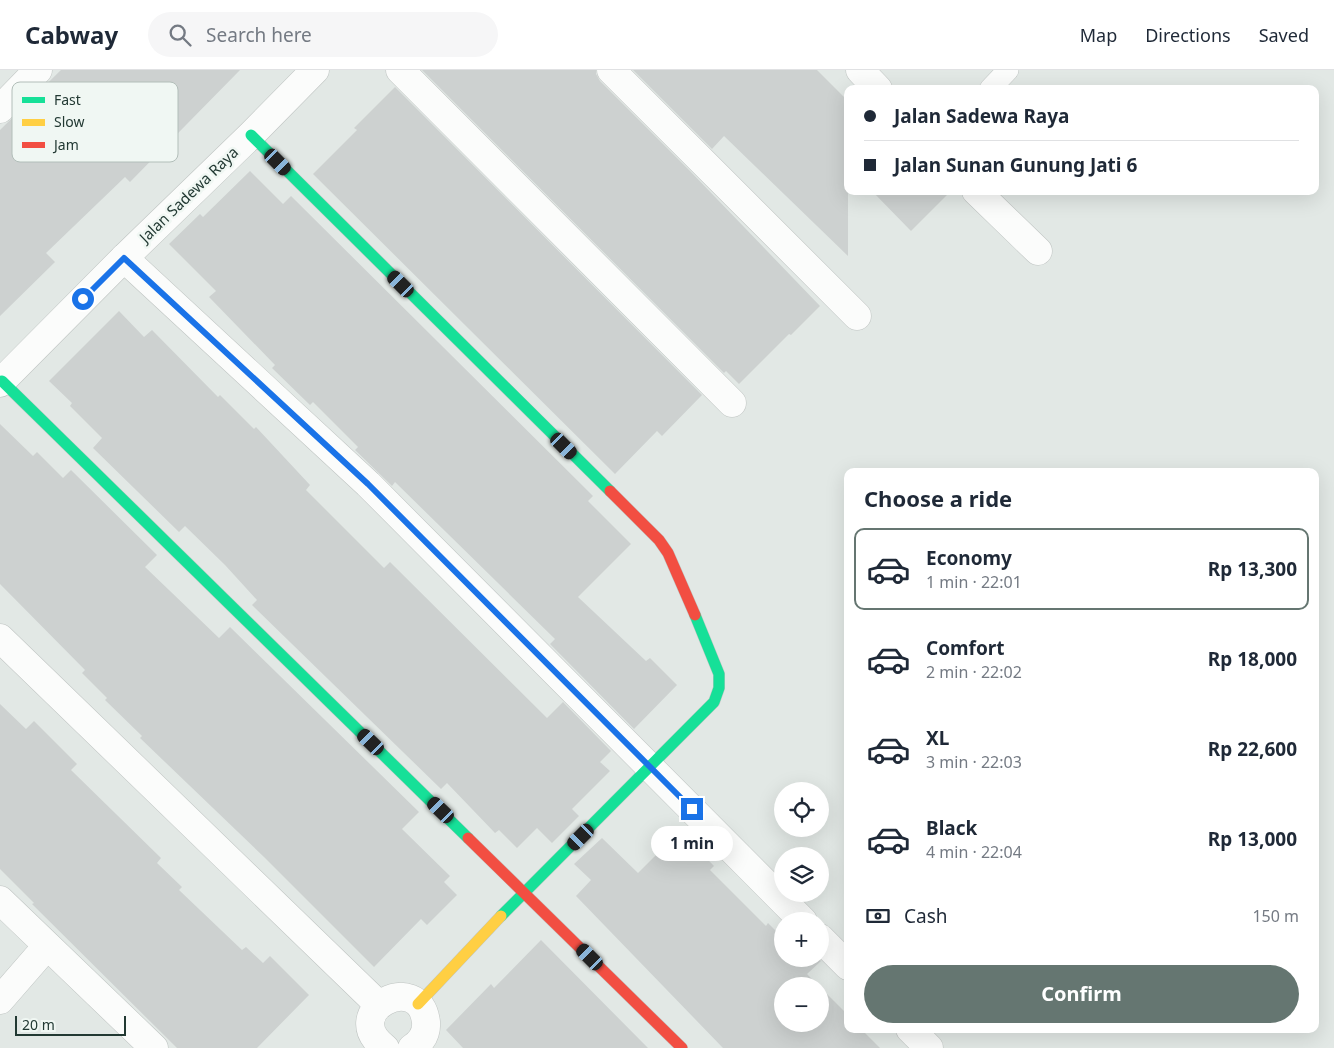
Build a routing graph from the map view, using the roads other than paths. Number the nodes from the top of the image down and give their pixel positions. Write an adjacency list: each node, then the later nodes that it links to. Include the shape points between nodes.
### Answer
1 (38, 70): 7 (street)
2 (315, 70): 12 (street, Jalan Sadewa Raya)
3 (400, 70): 18 (street)
4 (610, 70): 16 (street)
5 (860, 70): 8 (street)
6 (1008, 70): 9 (lane)
7 (26, 82)
8 (874, 85)
9 (994, 85)
10 (12, 97): 11 (street)
11 (0, 109)
12 (251, 135): 15 (street, Jalan Sadewa Raya); 20 (street, via 652,533 668,553 719,674 719,688 714,702)
13 (980, 195): 14 (street)
14 (1038, 251)
15 (124, 258): 17 (street, Jalan Sadewa Raya); 20 (street, via 368,484)
16 (857, 316)
17 (1, 382): 21 (street)
18 (732, 403)
19 (0, 638): 29 (street)
20 (651, 767): 21 (street); 23 (street)
21 (524, 892): 28 (street); 34 (street)
22 (0, 900): 24 (street)
23 (794, 912)
24 (47, 946): 27 (street); 33 (street)
25 (829, 947): 26 (street)
26 (844, 962)
27 (0, 1000)
28 (418, 1004): 29 (street, via 398,996); 32 (street, via 426,1024)
29 (379, 1005): 31 (street, via 371,1023)
30 (914, 1033): 35 (street)
31 (378, 1046)
32 (418, 1046)
33 (154, 1048)
34 (682, 1048)
35 (929, 1048)

